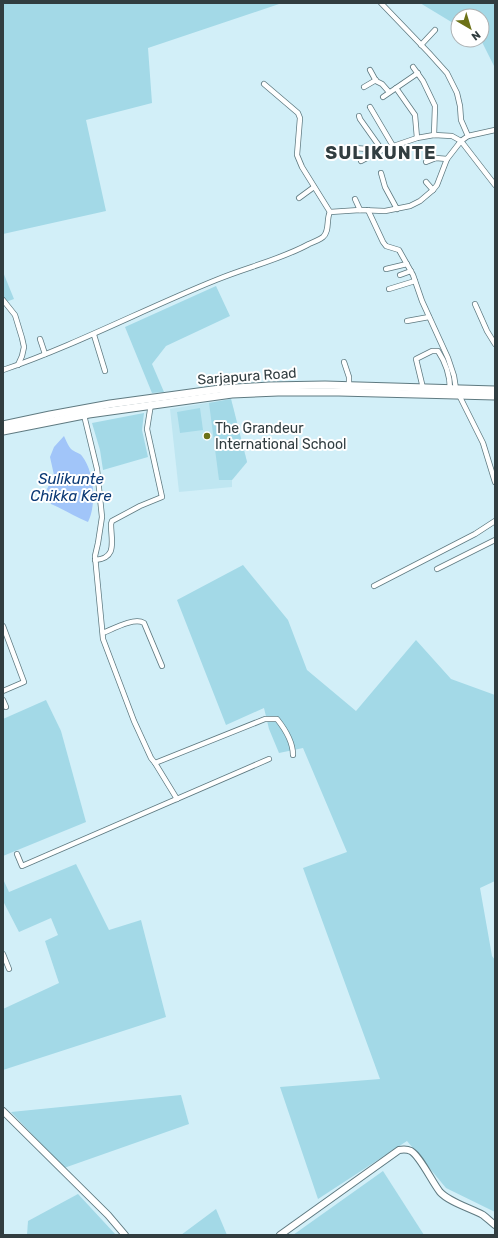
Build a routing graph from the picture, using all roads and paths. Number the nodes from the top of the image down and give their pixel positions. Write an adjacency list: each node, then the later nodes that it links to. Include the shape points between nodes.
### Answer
1 (381, 3): 3 (street)
2 (435, 30): 3 (street)
3 (421, 46): 17 (street, via 448,76 457,93 461,120)
4 (413, 67): 6 (street)
5 (370, 70): 7 (street)
6 (418, 73): 10 (street); 16 (street, via 435,106)
7 (376, 80): 9 (street); 11 (street)
8 (264, 84): 29 (street, via 298,113 300,118 297,155)
9 (364, 87)
10 (396, 88): 11 (street); 18 (street, via 415,115)
11 (389, 92): 12 (street)
12 (383, 97)
13 (370, 107): 20 (street)
14 (359, 116): 22 (street)
15 (495, 130): 17 (street)
16 (434, 135): 18 (street); 19 (street, via 452,136)
17 (468, 136): 19 (street)
18 (417, 138): 20 (street)
19 (461, 141): 23 (street); 28 (street)
20 (393, 146): 22 (street)
21 (354, 148): 22 (street)
22 (382, 150): 24 (street)
23 (447, 159): 25 (street, via 436,158); 30 (street)
24 (361, 161)
25 (426, 162)
26 (381, 173): 33 (street)
27 (426, 182): 30 (street)
28 (495, 185)
29 (314, 187): 31 (street); 36 (street)
30 (433, 190): 33 (street, via 410,206)
31 (299, 198)
32 (355, 199): 34 (street)
33 (397, 209): 35 (street, via 383,212)
34 (360, 210): 35 (street); 36 (street)
35 (368, 210): 37 (street, via 382,242 386,246 398,249)
36 (330, 212): 47 (street, via 327,231 323,237 292,254 216,280)
37 (407, 264): 38 (street); 39 (street)
38 (386, 270)
39 (411, 271): 40 (street); 41 (street)
40 (400, 276)
41 (415, 281): 42 (street); 45 (street)
42 (389, 289)
43 (3, 300): 52 (street, via 16,314 22,338 24,347)
44 (474, 304): 49 (street)
45 (429, 316): 46 (street); 58 (street, via 448,358 454,376)
46 (407, 321)
47 (94, 334): 50 (street); 54 (street)
48 (40, 339): 50 (street)
49 (495, 344)
50 (45, 354): 52 (street)
51 (344, 362): 55 (street)
52 (18, 364): 53 (street)
53 (3, 370)
54 (106, 371)
55 (349, 386): 56 (main road, Sarjapura Road); 60 (main road, Sarjapura Road, via 226,388)
56 (424, 388): 58 (main road, Sarjapura Road); 58 (street, via 416,359 432,351 438,351 448,369)
57 (495, 390): 58 (main road, Sarjapura Road)
58 (455, 391): 59 (main road, Sarjapura Road); 60 (main road, Sarjapura Road, via 278,392); 64 (street, via 483,443)
59 (495, 396)
60 (151, 402): 61 (main road, Sarjapura Road); 62 (main road, Sarjapura Road, via 50,415); 67 (street, via 147,429 162,497 112,521 109,556)
61 (84, 415): 63 (main road, Sarjapura Road); 67 (street, via 97,469 102,517)
62 (3, 425)
63 (3, 432)
64 (495, 482)
65 (495, 520): 69 (street, via 475,534)
66 (495, 540): 68 (street)
67 (95, 560): 71 (street)
68 (437, 569)
69 (374, 586)
70 (3, 626): 74 (street, via 24,682)
71 (103, 633): 72 (street, via 135,621 142,622); 79 (street, via 134,722)
72 (162, 666)
73 (3, 684): 74 (street)
74 (4, 691)
75 (3, 700): 76 (street)
76 (6, 707)
77 (293, 754): 79 (street, via 293,748 281,724 277,719 265,719)
78 (269, 759): 80 (street)
79 (155, 763): 80 (street)
80 (177, 799): 81 (street, via 22,866)
81 (17, 854)
82 (3, 954): 83 (street)
83 (9, 969)
84 (3, 1111): 86 (street)
85 (495, 1225): 87 (street, via 484,1216 450,1200 436,1186 415,1154 402,1149)
86 (125, 1235)
87 (280, 1235)

